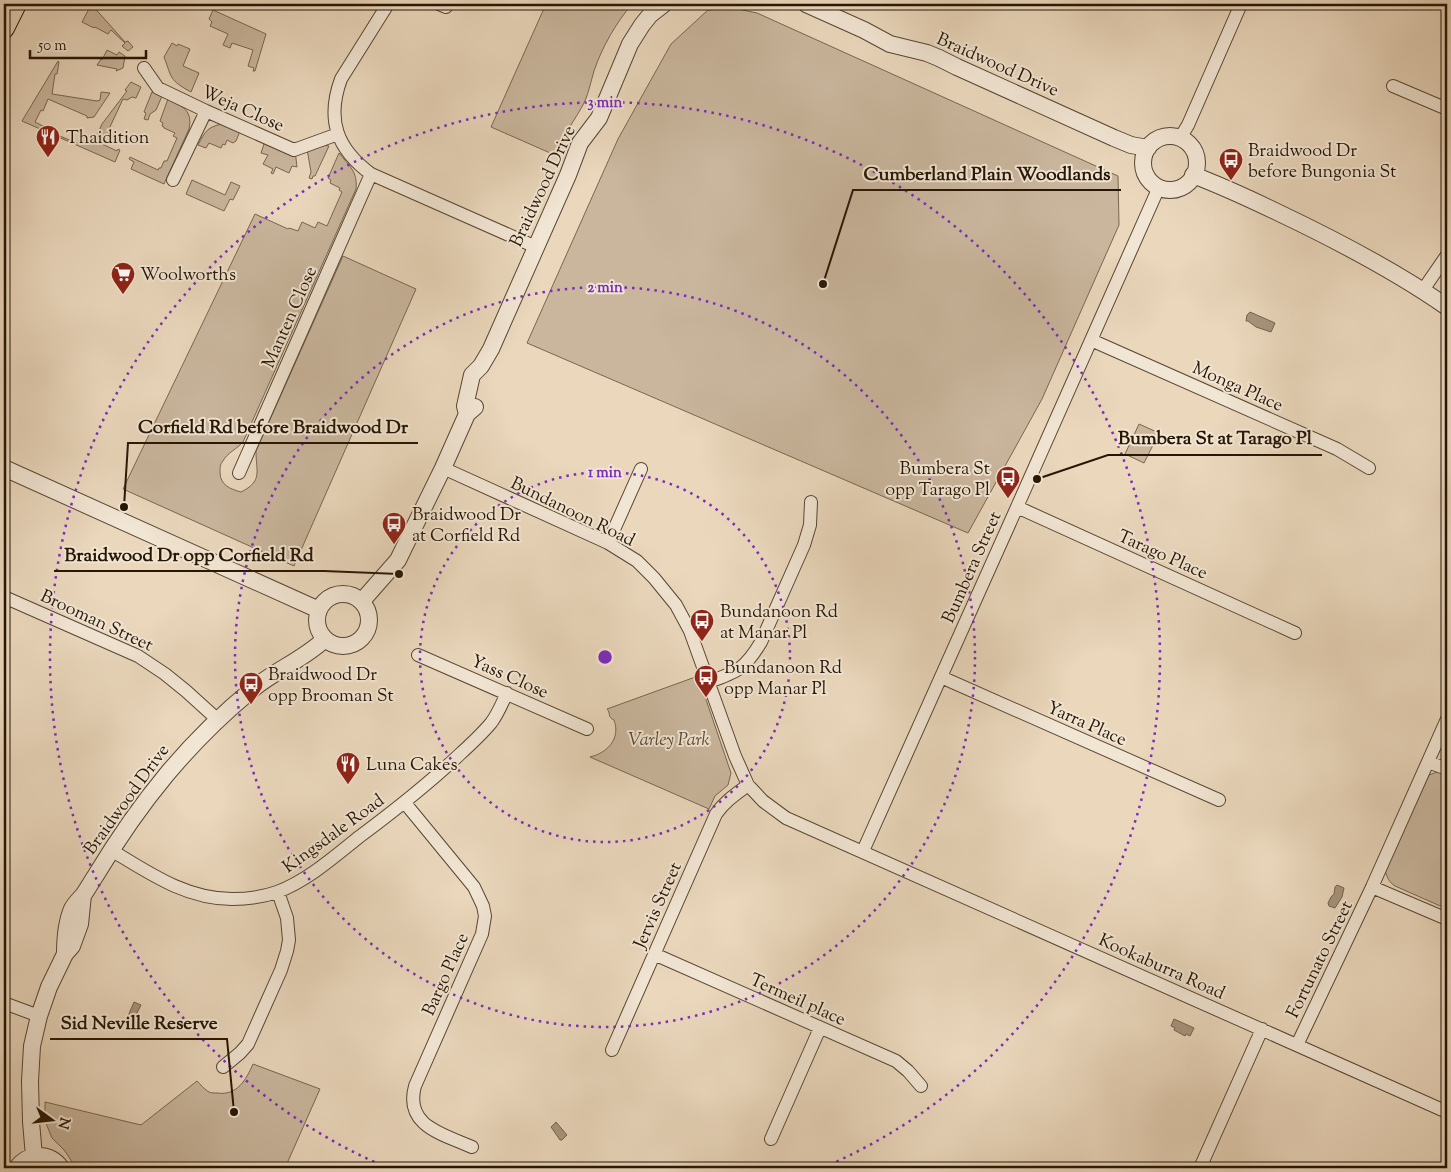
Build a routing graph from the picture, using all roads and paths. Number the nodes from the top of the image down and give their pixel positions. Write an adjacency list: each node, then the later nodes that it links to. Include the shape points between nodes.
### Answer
1 (15, 4): 6 (main road); 7 (main road)
2 (388, 4): 12 (street, via 341,79 334,116)
3 (664, 4): 19 (street, Braidwood Drive, via 642,24 630,44 599,118 578,148)
4 (806, 4): 14 (street, Braidwood Drive, via 884,42 927,52 1114,138)
5 (1241, 4): 13 (street)
6 (4, 20)
7 (4, 28)
8 (144, 68): 11 (street, Weja Close, via 158,88)
9 (1393, 86): 10 (street)
10 (1447, 110)
11 (206, 111): 12 (street, Weja Close, via 294,150); 17 (street)
12 (338, 134): 15 (street, via 352,157)
13 (1180, 138): 14 (street, via 1162,137); 16 (street, via 1193,150 1196,158)
14 (1148, 148): 18 (street, via 1144,155 1144,170 1152,184)
15 (372, 174): 19 (street); 28 (street, Manten Close)
16 (1194, 175): 18 (street, via 1182,187); 21 (street, via 1311,228)
17 (173, 180)
18 (1159, 188): 23 (street, Bumbera Street)
19 (536, 247): 25 (street, Braidwood Drive, via 490,349 472,375 465,406 467,414)
20 (1447, 254): 21 (street)
21 (1423, 290): 22 (street)
22 (1447, 307)
23 (1092, 340): 26 (street, Monga Place, via 1337,449); 30 (street, Bumbera Street)
24 (4, 468): 34 (street)
25 (443, 468): 31 (street, Bundanoon Road); 33 (street, Braidwood Drive, via 398,560)
26 (1369, 468)
27 (641, 469): 31 (street)
28 (238, 474)
29 (811, 502): 39 (street, via 810,525 804,545 761,642 742,668)
30 (1017, 507): 35 (street, Tarago Place); 38 (street, Bumbera Street)
31 (608, 543): 39 (street, Bundanoon Road, via 637,562 670,596 690,631)
32 (4, 597): 42 (street, Brooman Street, via 138,656 172,679)
33 (362, 601): 34 (street, via 355,596 338,594 324,602); 36 (street, via 369,617 365,635 351,645 342,646)
34 (319, 610): 36 (street, via 318,626)
35 (1295, 633)
36 (325, 639): 42 (street, Braidwood Drive, via 311,652 255,687)
37 (418, 655): 40 (street, Yass Close)
38 (941, 677): 47 (street, Yarra Place); 50 (street, Bumbera Street)
39 (709, 682): 46 (street, Bundanoon Road)
40 (507, 693): 43 (street, Yass Close); 48 (street, Kingsdale Road, via 490,724)
41 (1447, 719): 44 (street, Fortunato Street)
42 (218, 720): 49 (street, Braidwood Drive, via 160,782)
43 (587, 729)
44 (1428, 762): 45 (street); 51 (street, Fortunato Street)
45 (1447, 769)
46 (748, 785): 50 (street, Bundanoon Road, via 786,818); 54 (street, Jervis Street, via 731,796 716,814)
47 (1218, 800)
48 (405, 802): 52 (street, Kingsdale Road, via 330,860); 65 (street, Bargo Place, via 474,888 483,906 482,934 412,1093 413,1109 421,1121)
49 (111, 850): 52 (street, Kingsdale Road, via 173,886 203,896 240,899); 56 (street, Braidwood Drive, via 73,907 67,922 65,954)
50 (862, 851): 58 (street, Kookaburra Road)
51 (1372, 887): 53 (street, Fortunato Street); 59 (street, Fortunato Street)
52 (278, 892): 61 (street, via 287,918 289,940 285,959 248,1044)
53 (1447, 920)
54 (654, 954): 57 (street, Termeil place); 60 (street, Jervis Street)
55 (4, 1003): 56 (street)
56 (39, 1016): 66 (street, Braidwood Drive, via 32,1046 30,1081)
57 (820, 1028): 62 (street, Termeil place, via 896,1061); 64 (street)
58 (1262, 1029): 59 (street, Kookaburra Road); 69 (street)
59 (1297, 1045): 63 (street, Kookaburra Road)
60 (612, 1050)
61 (223, 1067)
62 (921, 1086)
63 (1447, 1112)
64 (771, 1139)
65 (472, 1147)
66 (34, 1156): 67 (street); 68 (street, via 53,1159)
67 (17, 1168)
68 (62, 1168)
69 (1200, 1168)

